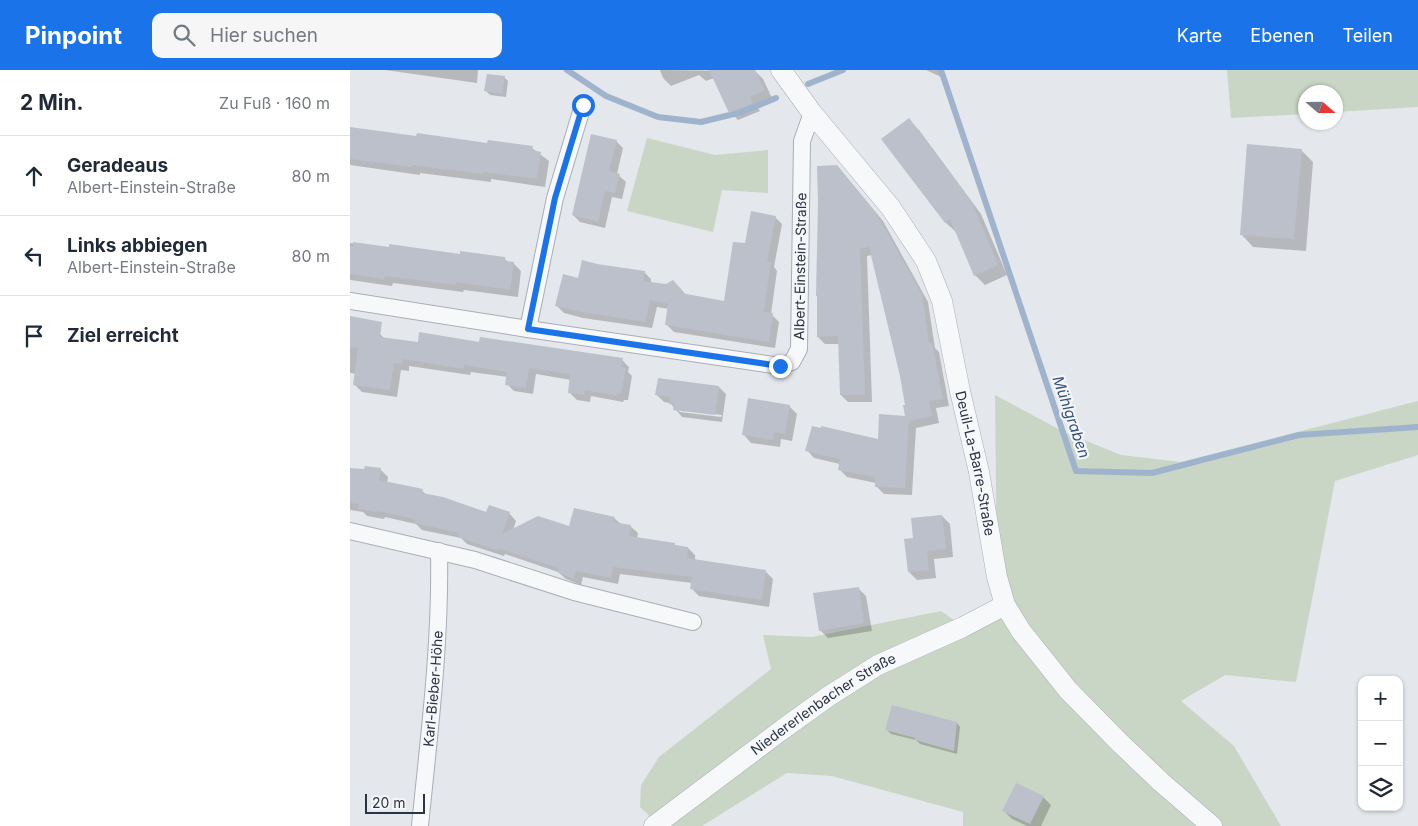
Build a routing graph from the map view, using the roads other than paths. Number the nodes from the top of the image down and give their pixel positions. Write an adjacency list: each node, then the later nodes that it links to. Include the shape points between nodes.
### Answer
1 (781, 70): 3 (street, Deuil-La-Barre-Straße)
2 (583, 105): 5 (street, via 555,198)
3 (812, 113): 5 (street, Albert-Einstein-Straße, via 802,141 799,349 792,362 780,366); 8 (street, Deuil-La-Barre-Straße, via 891,208 926,261 942,302)
4 (350, 301): 5 (street, Albert-Einstein-Straße)
5 (528, 329)
6 (350, 531): 7 (street)
7 (439, 551): 9 (street, via 612,603); 10 (street, Karl-Bieber-Höhe, via 438,638)
8 (1005, 605): 11 (street, Niedererlenbacher Straße, via 878,665 783,729); 12 (street, Deuil-La-Barre-Straße, via 1020,631 1068,690 1161,782)
9 (693, 622)
10 (420, 826)
11 (654, 826)
12 (1212, 826)

